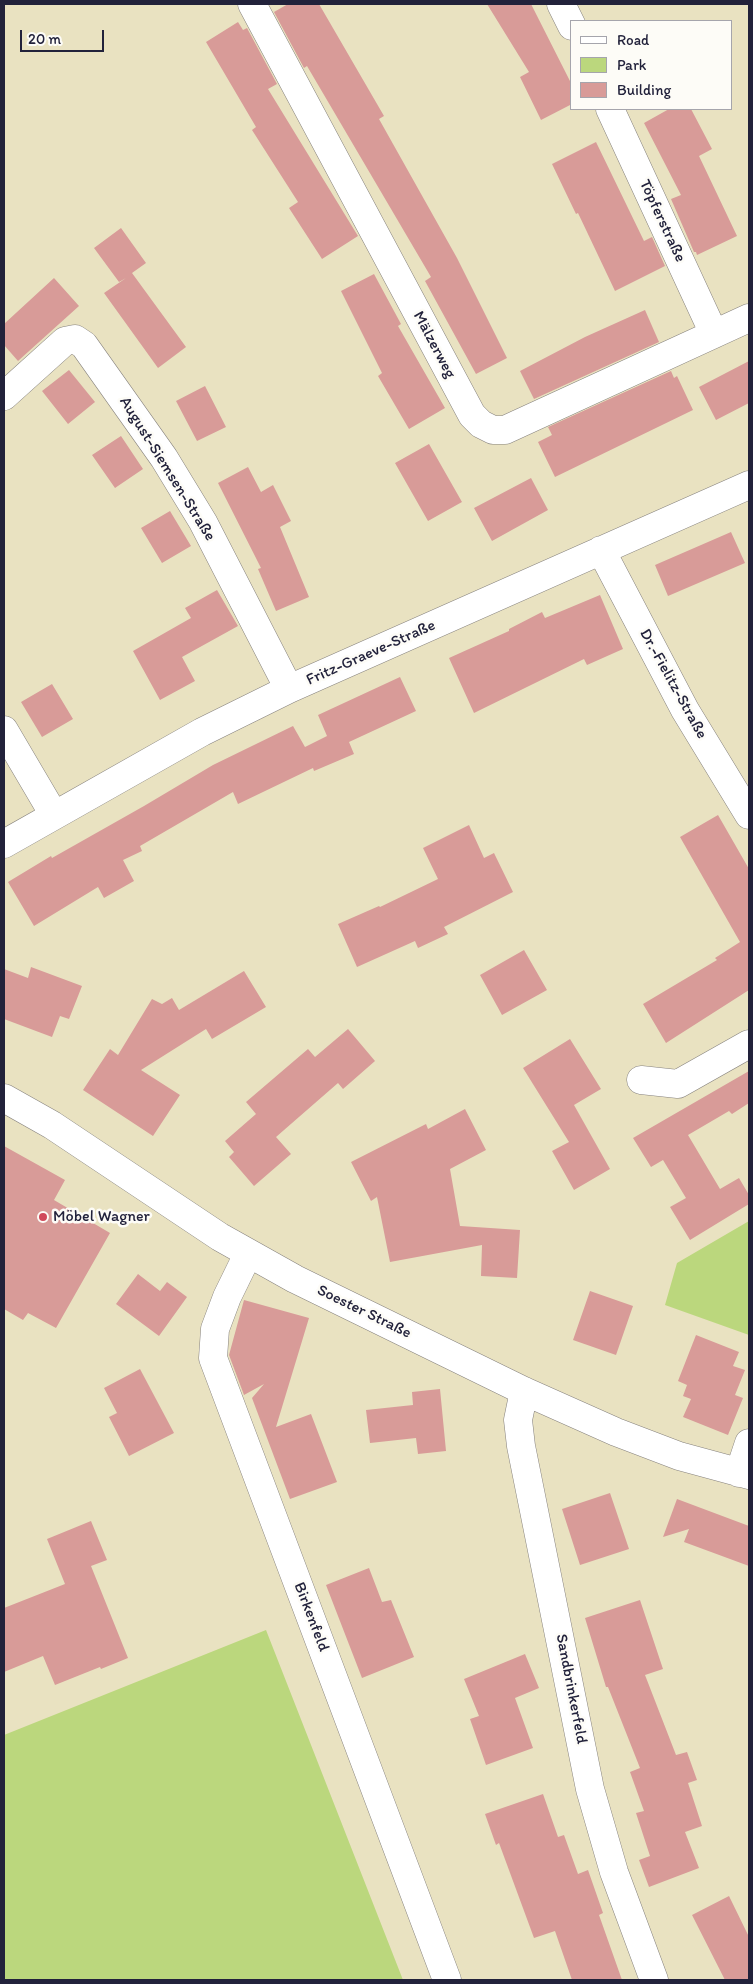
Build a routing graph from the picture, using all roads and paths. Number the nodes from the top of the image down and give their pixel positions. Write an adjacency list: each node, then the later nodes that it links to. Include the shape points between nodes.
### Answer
1 (252, 4): 6 (street, Mälzerweg, via 472,415 481,424 493,430 505,430)
2 (562, 4): 3 (street)
3 (570, 22)
4 (610, 110): 6 (street, Töpferstraße)
5 (749, 318): 6 (street, Mälzerweg)
6 (714, 334)
7 (4, 396): 10 (street, August-Siemsen-Straße, via 65,341 75,339 84,346 164,458 203,522)
8 (749, 485): 9 (street, Fritz-Graeve-Straße)
9 (600, 550): 10 (street, Fritz-Graeve-Straße); 13 (street, Dr.-Fielitz-Straße, via 685,710)
10 (289, 689): 12 (street, Fritz-Graeve-Straße, via 202,732)
11 (4, 730): 12 (street)
12 (54, 815): 14 (street, Fritz-Graeve-Straße)
13 (749, 815)
14 (4, 844)
15 (749, 1044): 16 (street, via 678,1084)
16 (641, 1080)
17 (4, 1098): 18 (street, Soester Straße, via 52,1125)
18 (248, 1254): 19 (street, Soester Straße); 22 (street, Birkenfeld, via 215,1329 213,1358)
19 (524, 1390): 21 (street, Soester Straße, via 679,1456); 23 (street, Sandbrinkerfeld, via 518,1420 521,1446 590,1789 614,1872)
20 (749, 1443): 21 (street)
21 (744, 1474)
22 (447, 1980)
23 (654, 1980)

